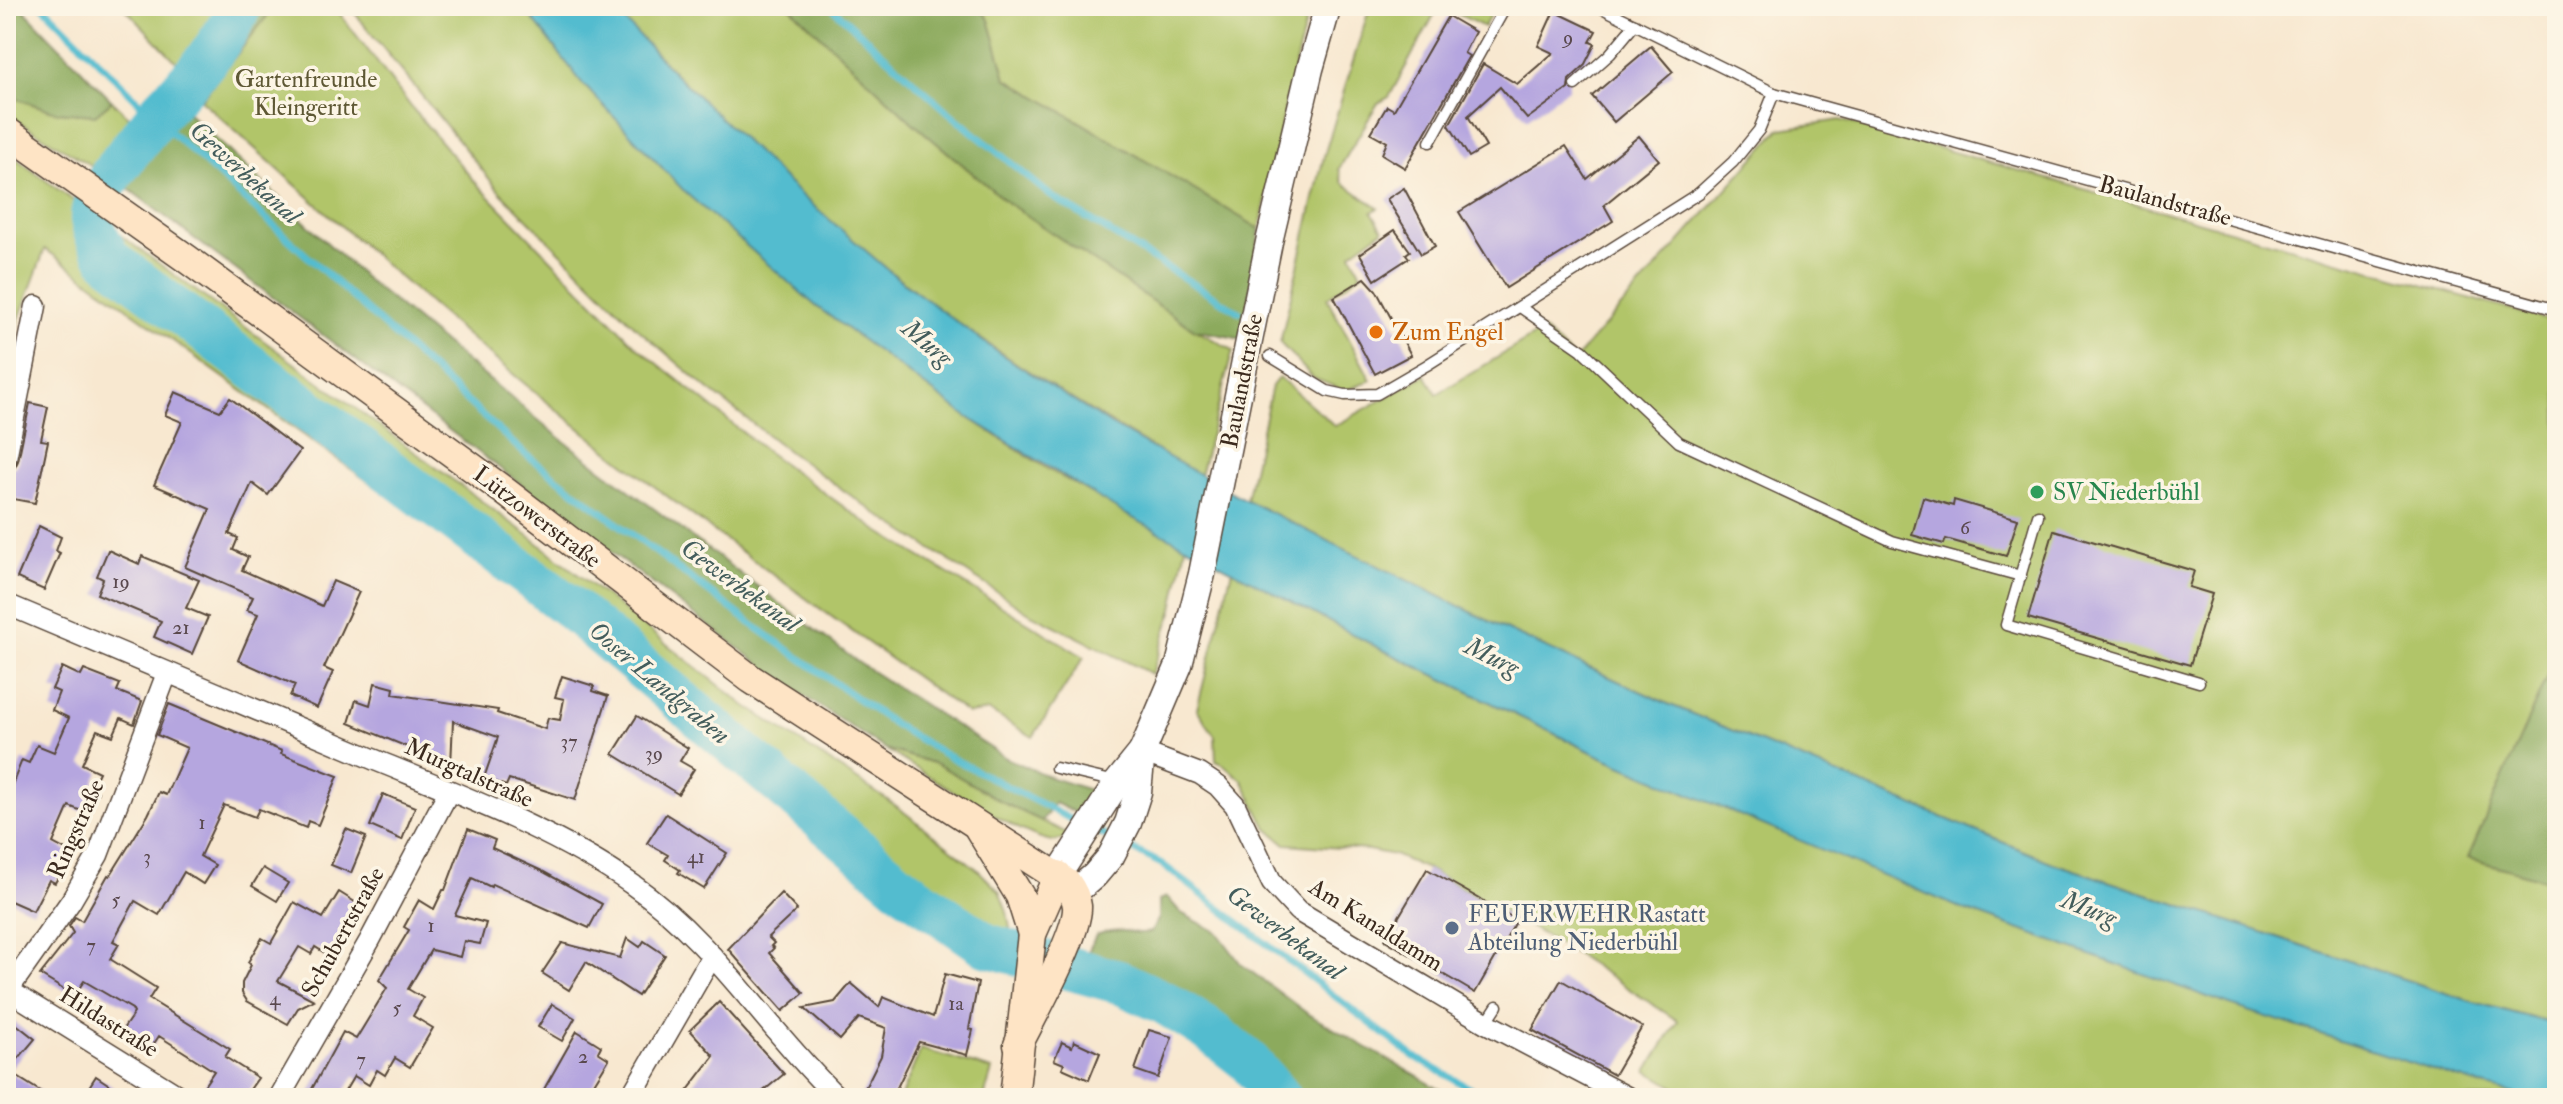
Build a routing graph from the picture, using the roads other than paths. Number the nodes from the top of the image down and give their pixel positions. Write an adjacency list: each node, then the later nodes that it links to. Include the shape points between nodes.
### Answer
1 (1328, 6): 19 (street, Baulandstraße, via 1269,242 1200,586 1179,665)
2 (1506, 6): 8 (lane)
3 (1598, 6): 4 (lane, Baulandstraße)
4 (1635, 24): 5 (lane); 6 (lane, Baulandstraße)
5 (1575, 85)
6 (1774, 93): 10 (lane, via 1759,130 1699,193); 11 (lane, Baulandstraße)
7 (6, 131): 23 (main road, Lützowerstraße, via 503,490 751,679)
8 (1430, 142)
9 (36, 306): 13 (street)
10 (1520, 307): 12 (lane, via 1377,394 1327,391); 15 (lane, via 1582,350 1679,442 1892,541)
11 (2557, 310)
12 (1270, 356)
13 (6, 458)
14 (2038, 515): 15 (lane)
15 (2021, 576): 18 (lane, via 2006,625)
16 (6, 604): 17 (street, Murgtalstraße)
17 (167, 673): 22 (street, Murgtalstraße); 27 (street, Ringstraße, via 98,855)
18 (2199, 682)
19 (1142, 752): 21 (street, Baulandstraße); 33 (street, Am Kanaldamm, via 1218,786 1235,805 1272,883 1298,911 1491,1014)
20 (1056, 768): 21 (lane)
21 (1128, 787): 24 (street, Baulandstraße, via 1102,805 1082,837); 24 (street, Baulandstraße, via 1128,823 1111,856 1095,875)
22 (449, 791): 25 (street, Murgtalstraße, via 571,846 634,885); 29 (street, Schubertstraße)
23 (975, 822): 24 (main road, Lützowerstraße); 26 (main road, via 1020,896)
24 (1066, 884): 26 (main road, Baulandstraße); 26 (main road, Baulandstraße, via 1077,906 1065,947)
25 (712, 956): 30 (street); 31 (street, Murgtalstraße)
26 (1037, 958): 32 (main road, Baulandstraße, via 1018,1045)
27 (7, 991): 28 (street, Hildastraße)
28 (182, 1098)
29 (279, 1098)
30 (630, 1098)
31 (838, 1098)
32 (1014, 1098)
33 (1629, 1098)

